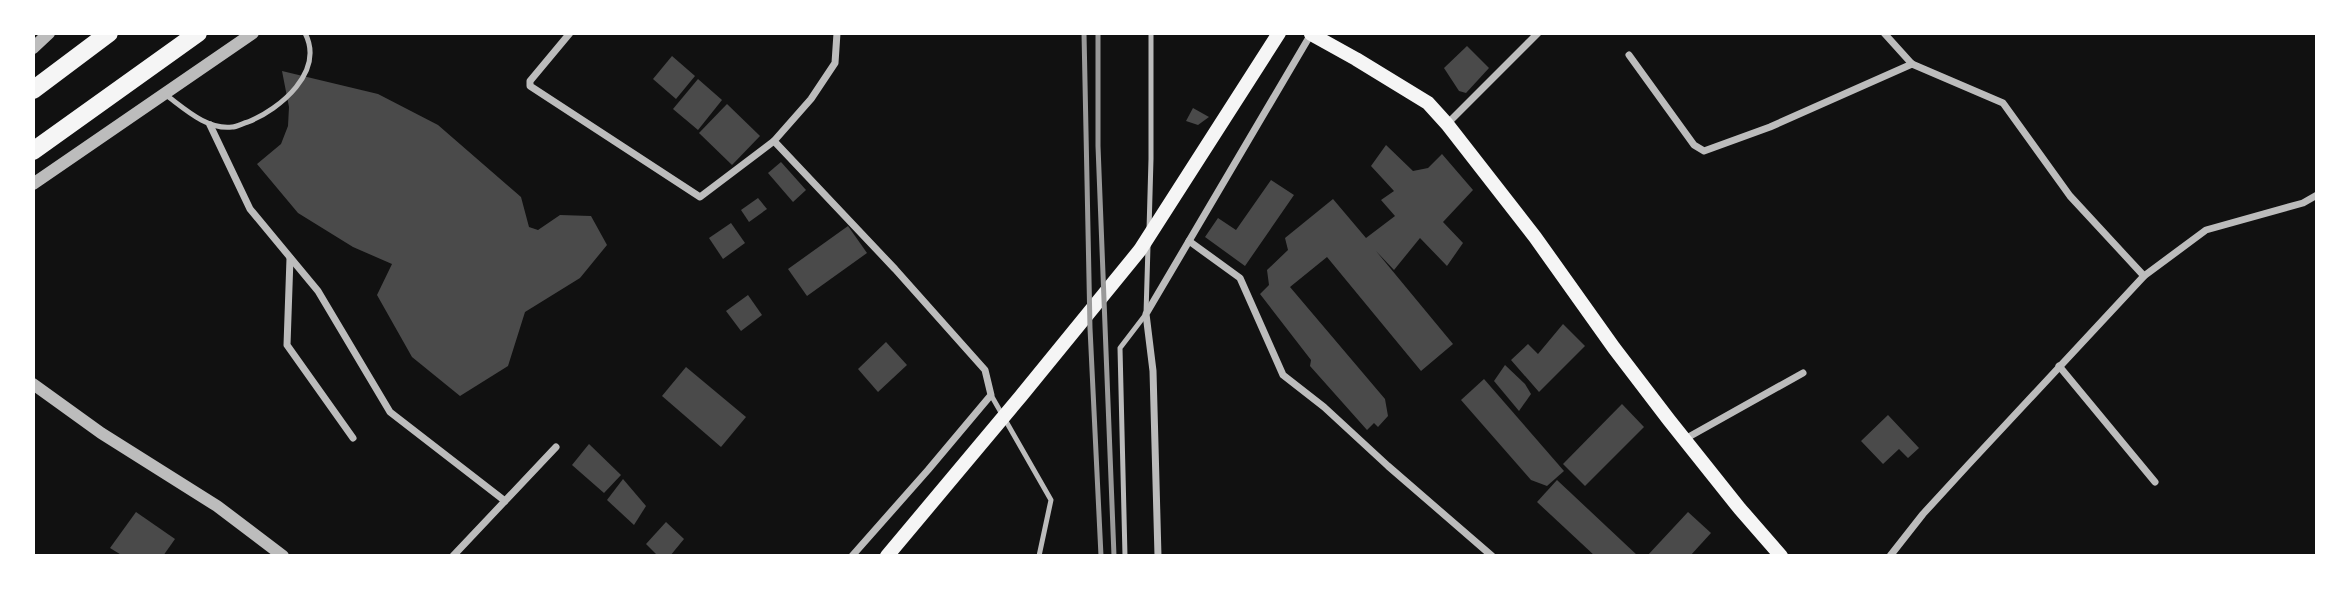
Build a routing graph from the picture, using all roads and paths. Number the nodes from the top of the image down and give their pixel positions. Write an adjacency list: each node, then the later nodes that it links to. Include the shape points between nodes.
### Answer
1 (49, 33): 13 (street)
2 (110, 33): 16 (highway)
3 (198, 33): 21 (highway)
4 (253, 33): 17 (street)
5 (305, 33): 19 (lane, via 310,43 308,65 282,103 233,127)
6 (570, 33): 20 (street, via 528,85 700,197)
7 (837, 33): 20 (street, via 835,63)
8 (1151, 33): 27 (lane)
9 (1279, 33): 40 (main road, via 1140,250)
10 (1538, 33): 18 (street)
11 (1884, 33): 15 (street)
12 (1311, 34): 18 (main road, via 1428,103); 24 (street)
13 (33, 48)
14 (1629, 55): 15 (street, via 1694,145 1704,150 1770,127)
15 (1912, 64): 26 (street, via 2003,103 2070,195)
16 (33, 90)
17 (164, 93): 19 (lane); 22 (street)
18 (1447, 124): 33 (main road)
19 (210, 125): 25 (street, via 250,209)
20 (774, 141): 31 (street, via 985,370)
21 (33, 151)
22 (33, 184)
23 (2317, 195): 26 (street, via 2206,230)
24 (1189, 241): 27 (street); 44 (street, via 1240,278 1283,375)
25 (290, 258): 32 (street, via 287,345); 36 (street, via 318,292 390,412)
26 (2144, 276): 28 (street)
27 (1146, 314): 42 (lane, via 1120,348); 43 (street, via 1153,371)
28 (2059, 366): 35 (street); 46 (street)
29 (1803, 373): 33 (street)
30 (33, 384): 37 (street, via 217,506)
31 (991, 395): 39 (street); 41 (lane, via 1051,500)
32 (353, 438)
33 (1684, 439): 45 (main road)
34 (555, 447): 36 (street)
35 (2155, 482)
36 (505, 501): 38 (street)
37 (283, 556)
38 (453, 556)
39 (852, 556)
40 (887, 556)
41 (1039, 556)
42 (1125, 556)
43 (1158, 556)
44 (1492, 556)
45 (1781, 556)
46 (1890, 556)

